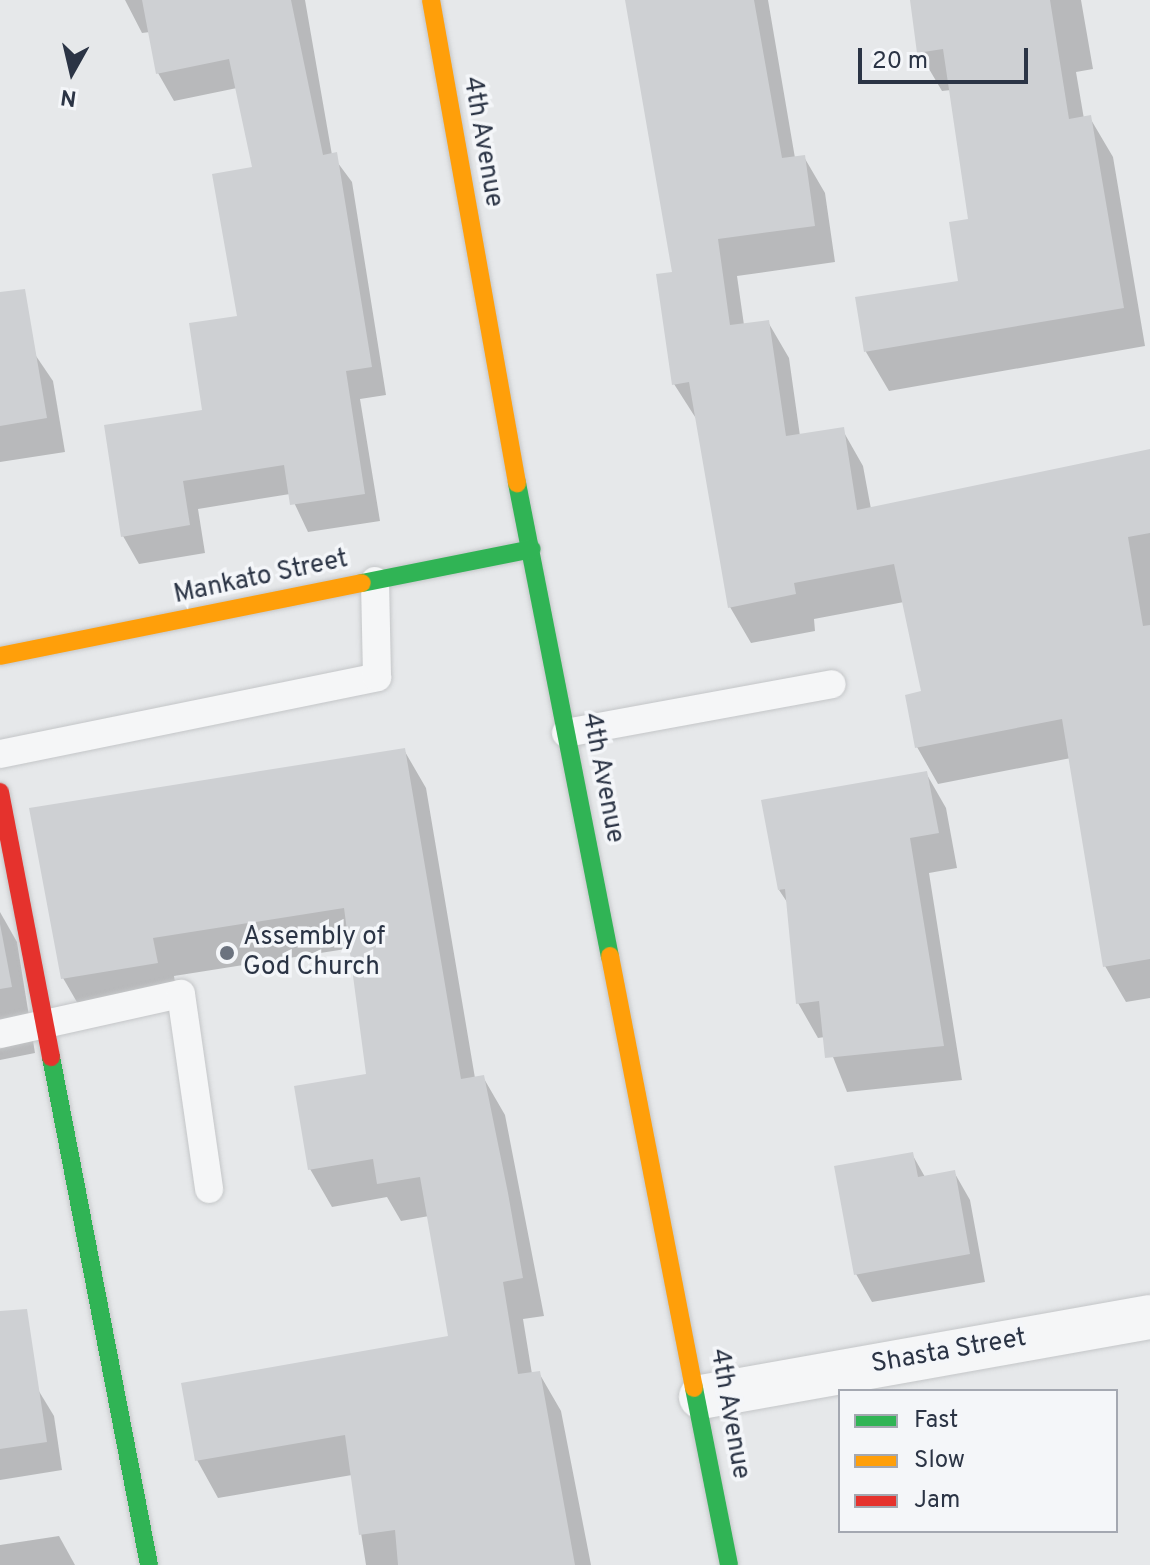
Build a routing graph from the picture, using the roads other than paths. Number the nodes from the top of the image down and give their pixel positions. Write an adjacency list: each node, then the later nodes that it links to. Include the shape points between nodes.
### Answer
1 (431, 0): 2 (main road, 4th Avenue)
2 (532, 549): 3 (main road, Mankato Street); 6 (main road, 4th Avenue)
3 (375, 581): 4 (main road, Mankato Street); 7 (lane, via 377,677)
4 (0, 656)
5 (832, 684): 6 (lane)
6 (566, 733): 13 (main road, 4th Avenue)
7 (0, 754)
8 (0, 792): 9 (main road)
9 (45, 1024): 10 (lane); 11 (lane, via 181,994); 14 (main road)
10 (0, 1034)
11 (209, 1189)
12 (1150, 1317): 13 (street, Shasta Street)
13 (701, 1397): 15 (main road, 4th Avenue)
14 (149, 1565)
15 (729, 1565)

